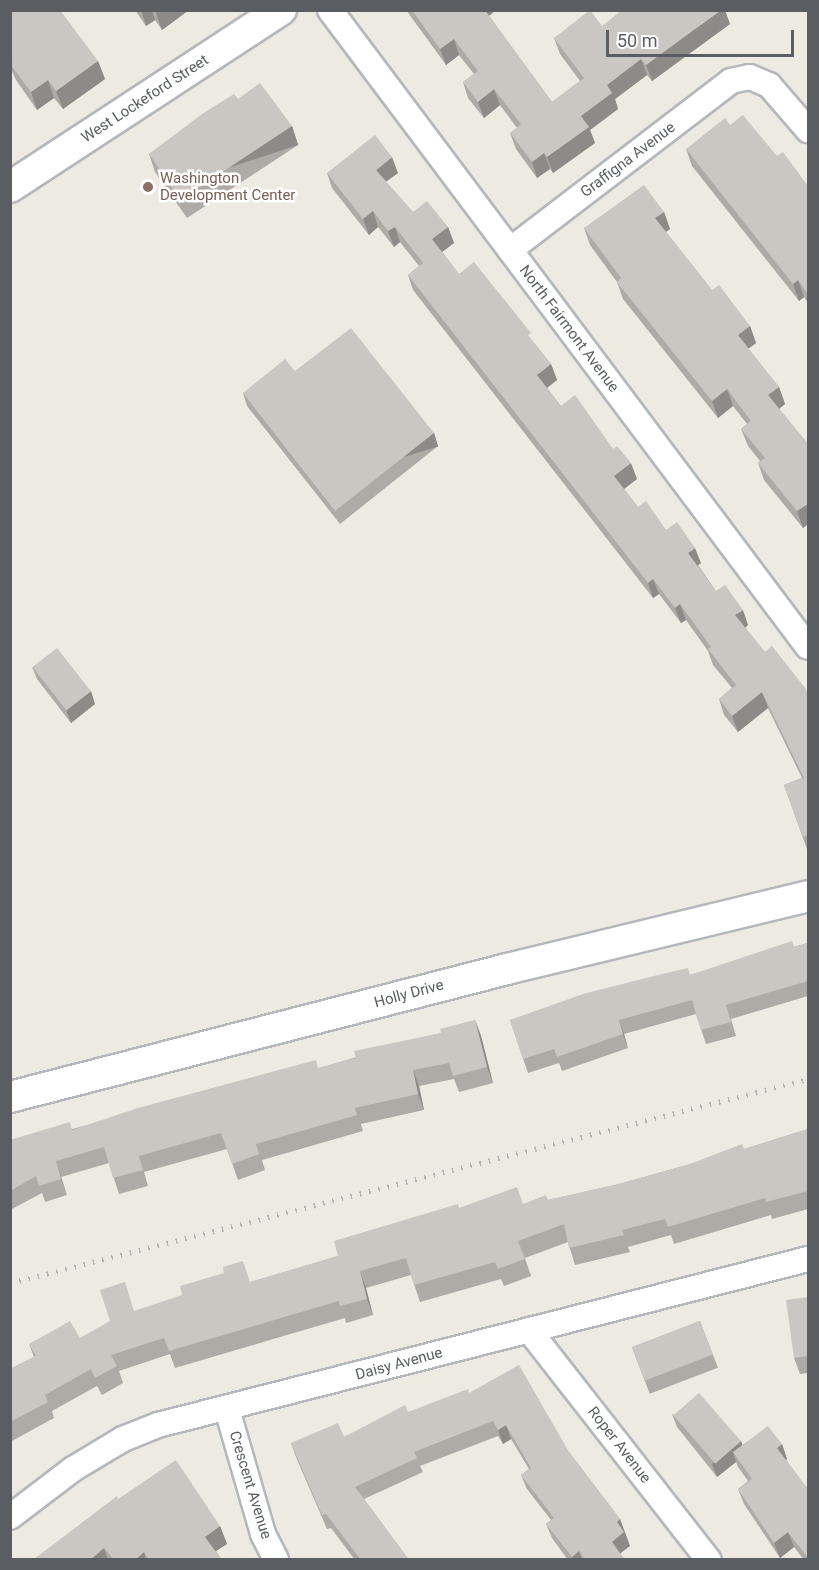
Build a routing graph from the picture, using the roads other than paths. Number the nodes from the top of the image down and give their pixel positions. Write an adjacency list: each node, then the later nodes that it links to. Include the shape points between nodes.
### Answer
1 (330, 10): 5 (street, North Fairmont Avenue)
2 (276, 12): 4 (street, West Lockeford Street)
3 (808, 130): 5 (street, Graffigna Avenue, via 769,85 750,77 731,81)
4 (13, 181)
5 (510, 250): 6 (street, North Fairmont Avenue)
6 (808, 647)
7 (808, 896): 8 (street, Holly Drive)
8 (10, 1097)
9 (808, 1259): 10 (street, Daisy Avenue)
10 (529, 1330): 11 (street, Daisy Avenue); 14 (street, Roper Avenue)
11 (227, 1409): 12 (street, Daisy Avenue, via 158,1425 123,1439 73,1469); 13 (street, Crescent Avenue, via 263,1534)
12 (10, 1517)
13 (276, 1560)
14 (709, 1560)

